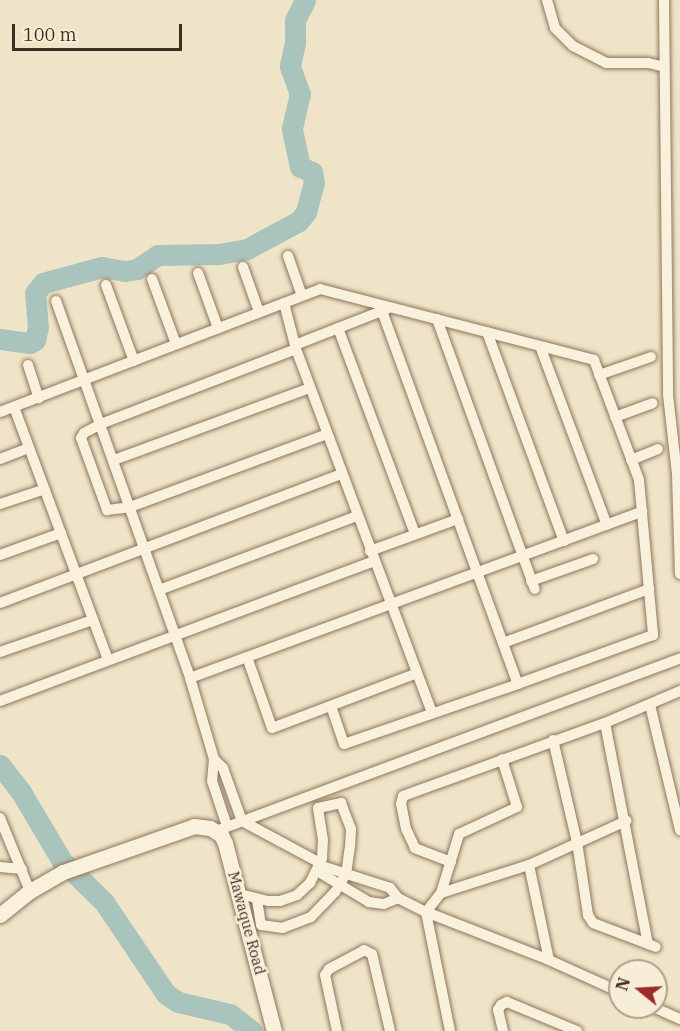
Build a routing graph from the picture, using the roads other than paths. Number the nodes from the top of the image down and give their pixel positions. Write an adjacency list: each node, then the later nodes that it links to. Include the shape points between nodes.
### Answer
1 (547, 0): 3 (street, via 555,28 573,46 606,63 648,63)
2 (664, 0): 3 (street)
3 (665, 68): 56 (street, via 668,395 677,474)
4 (288, 256): 9 (street)
5 (243, 267): 13 (street)
6 (198, 273): 15 (street)
7 (152, 279): 18 (street)
8 (106, 285): 22 (street)
9 (302, 296): 11 (street); 12 (street, via 320,289)
10 (56, 301): 25 (street)
11 (284, 303): 13 (street); 20 (street)
12 (387, 309): 14 (street); 16 (street); 45 (street)
13 (259, 312): 15 (street)
14 (437, 319): 17 (street); 53 (street)
15 (218, 328): 18 (street)
16 (339, 328): 20 (street); 48 (street)
17 (487, 332): 19 (street); 49 (street)
18 (176, 344): 22 (street)
19 (540, 346): 24 (street, via 594,360); 46 (street)
20 (295, 347): 26 (street); 32 (street)
21 (651, 357): 24 (street)
22 (134, 361): 25 (street)
23 (28, 365): 27 (street)
24 (599, 375): 31 (street)
25 (85, 380): 27 (street); 32 (street)
26 (310, 388): 33 (street); 37 (street)
27 (39, 398): 29 (street)
28 (652, 404): 31 (street)
29 (14, 407): 30 (street); 34 (street)
30 (0, 412)
31 (615, 417): 38 (street)
32 (101, 424): 37 (street); 42 (street, via 81,438 107,510)
33 (327, 434): 39 (street); 42 (street)
34 (29, 448): 36 (street); 40 (street)
35 (658, 449): 38 (street)
36 (0, 459)
37 (114, 460): 42 (street)
38 (632, 460): 43 (street, via 639,480)
39 (342, 474): 44 (street); 50 (street)
40 (45, 489): 41 (street); 47 (street)
41 (0, 504)
42 (130, 507): 50 (street)
43 (642, 512): 46 (street); 58 (street)
44 (357, 516): 52 (street); 59 (street)
45 (458, 519): 48 (street); 55 (street)
46 (607, 525): 49 (street)
47 (61, 532): 51 (street); 57 (street)
48 (415, 534): 52 (street)
49 (564, 541): 53 (street)
50 (145, 549): 57 (street); 59 (street)
51 (0, 555)
52 (372, 556): 61 (street); 63 (street)
53 (522, 556): 54 (street, via 533,585); 55 (street)
54 (593, 559)
55 (477, 572): 61 (street); 64 (street)
56 (680, 574)
57 (76, 575): 60 (street); 62 (street)
58 (649, 589): 64 (street); 71 (street, via 652,634)
59 (159, 590): 63 (street)
60 (0, 603)
61 (390, 604): 66 (street); 69 (street)
62 (93, 620): 65 (street); 68 (street)
63 (175, 634): 68 (street); 70 (street)
64 (503, 643): 71 (street)
65 (0, 652)
66 (247, 657): 70 (street); 75 (street, via 272,728)
67 (680, 658): 82 (street)
68 (108, 660): 73 (street)
69 (415, 674): 75 (street); 76 (street)
70 (190, 678): 79 (street)
71 (518, 684): 76 (street)
72 (680, 692): 74 (street)
73 (0, 701)
74 (650, 705): 77 (street); 89 (street)
75 (331, 706): 76 (street, via 344,744)
76 (432, 713)
77 (605, 723): 78 (street); 87 (street)
78 (553, 740): 80 (street); 90 (street)
79 (214, 759): 81 (street, via 223,768); 83 (street, via 212,781)
80 (502, 759): 91 (street, via 517,807 462,830); 91 (street, via 403,796 406,829 415,848)
81 (231, 791): 83 (street); 86 (street)
82 (315, 793): 84 (street); 86 (street)
83 (217, 796): 88 (street)
84 (318, 808): 94 (street, via 323,840); 96 (street, via 337,802 344,806 351,829)
85 (0, 818): 95 (street)
86 (242, 821): 88 (street); 94 (street)
87 (626, 821): 90 (street); 90 (street, via 652,945 593,923 588,915)
88 (216, 828): 98 (main road, via 168,834 63,872); 100 (main road, Mawaque Road, via 225,843)
89 (680, 830)
90 (577, 842): 92 (street)
91 (451, 862): 99 (street)
92 (529, 866): 99 (street); 105 (street)
93 (0, 867): 95 (street)
94 (319, 867): 96 (street); 97 (street); 102 (street, via 297,895 280,901)
95 (22, 869): 98 (street)
96 (346, 874): 97 (street); 101 (street, via 390,888)
97 (339, 886): 101 (street, via 369,902 384,904); 102 (street, via 311,916 283,928 261,925)
98 (30, 891): 103 (main road)
99 (441, 893): 104 (street)
100 (240, 894): 102 (street); 107 (main road, Mawaque Road)
101 (398, 898): 104 (street)
102 (256, 900)
103 (3, 910)
104 (426, 912): 105 (street); 110 (street)
105 (549, 960): 106 (street)
106 (608, 987)
107 (274, 1031)
108 (337, 1031): 109 (street, via 325,975 364,950 372,954)
109 (390, 1031)
110 (450, 1031)
111 (503, 1031): 112 (street, via 498,1010 507,1002)
112 (577, 1031)

